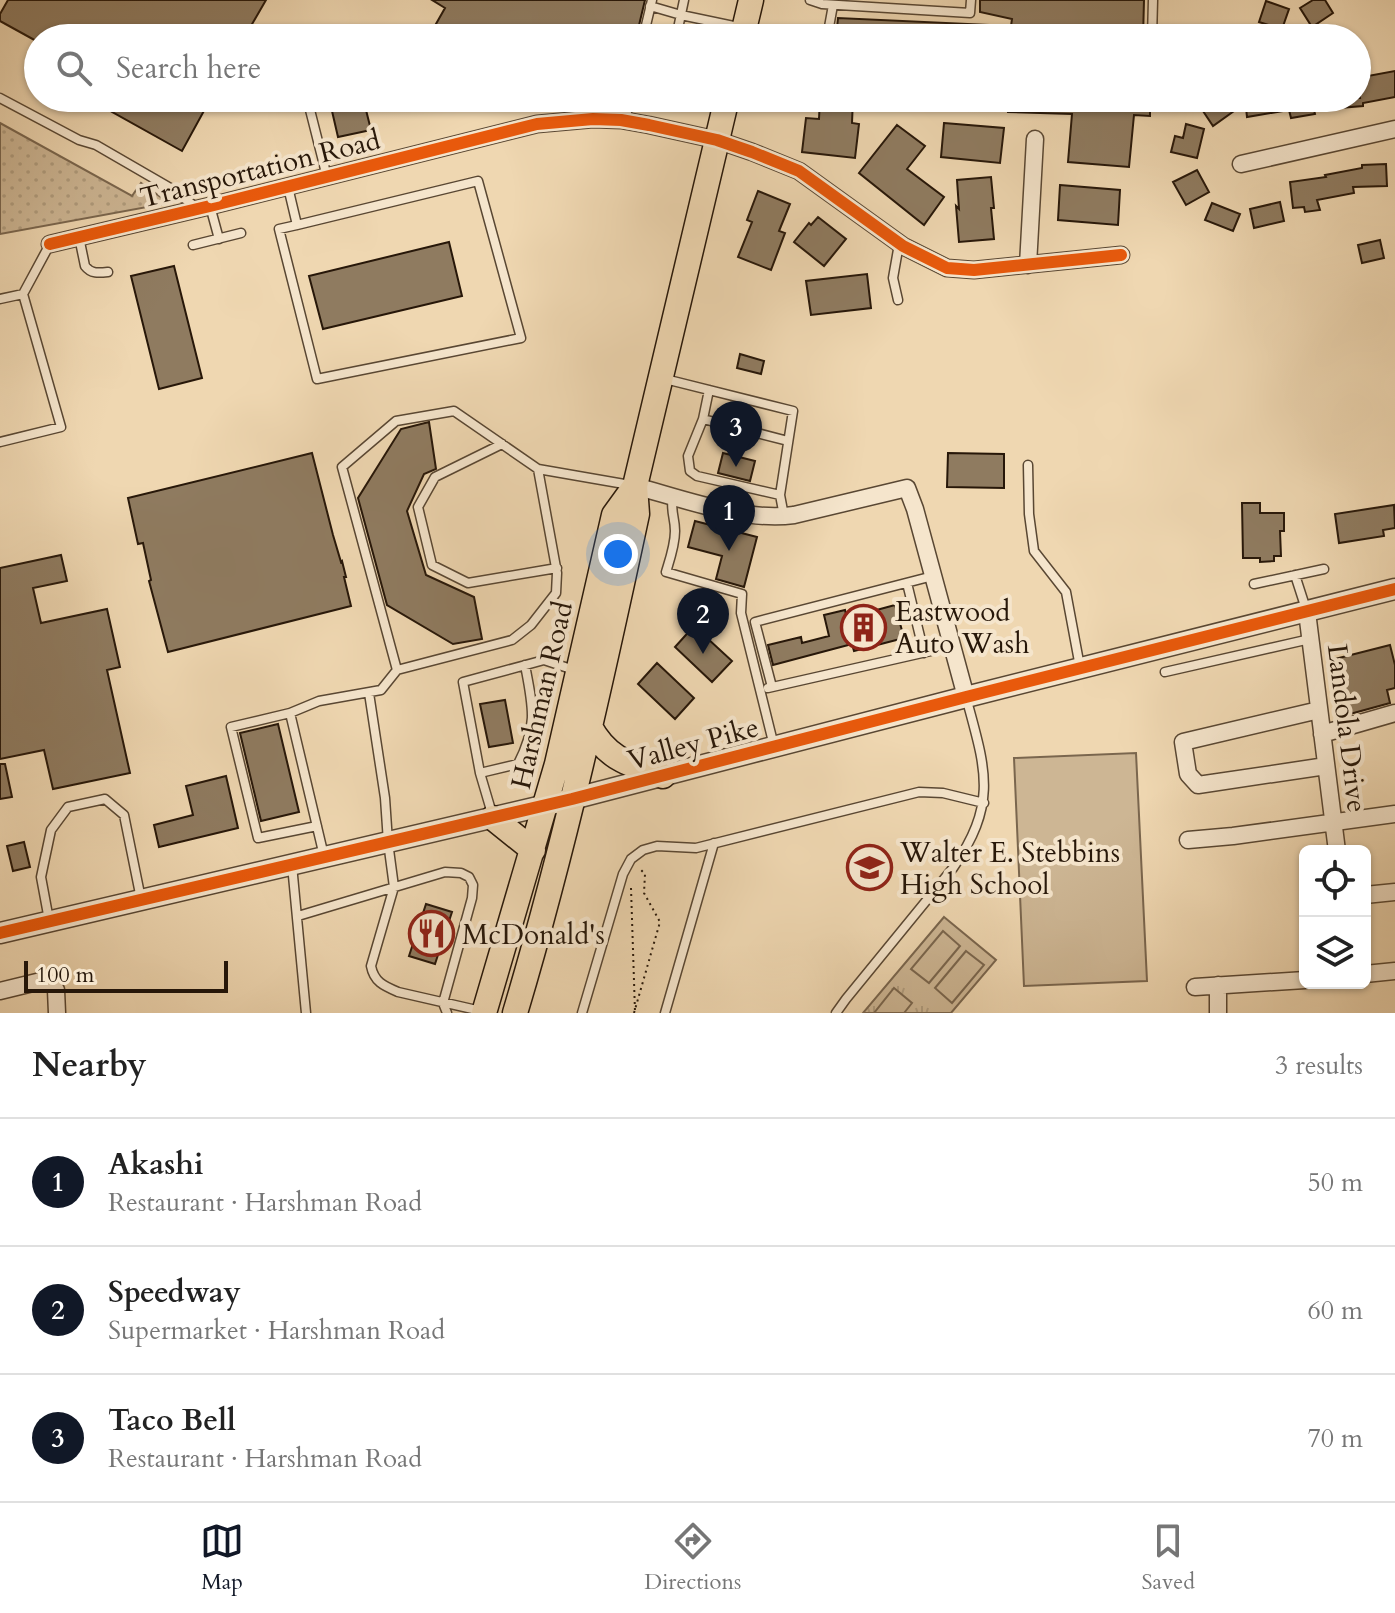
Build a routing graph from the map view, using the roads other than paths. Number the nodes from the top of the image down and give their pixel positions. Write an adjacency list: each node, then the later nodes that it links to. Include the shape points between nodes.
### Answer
1 (684, 0): 8 (lane)
2 (751, 0): 12 (main road)
3 (810, 0): 7 (lane)
4 (971, 0): 7 (lane, via 970,13)
5 (1153, 0): 14 (lane)
6 (651, 3): 8 (lane); 9 (lane)
7 (833, 5): 13 (lane)
8 (681, 15): 10 (lane); 11 (lane)
9 (646, 24)
10 (679, 24)
11 (712, 24)
12 (745, 24)
13 (830, 24)
14 (1152, 24)
15 (0, 98): 16 (lane)
16 (24, 111)
17 (26, 112): 28 (lane, via 96,145)
18 (311, 112): 26 (lane)
19 (628, 112): 21 (lane)
20 (724, 112): 24 (main road, Harshman Road)
21 (625, 121): 24 (street, Transportation Road); 26 (street, Transportation Road, via 537,124)
22 (1395, 129): 25 (street)
23 (1035, 139): 37 (street)
24 (717, 140): 33 (street, Transportation Road, via 799,171); 42 (main road, Harshman Road)
25 (1241, 164)
26 (327, 177): 27 (street, Transportation Road)
27 (288, 186): 28 (street, Transportation Road); 29 (lane)
28 (204, 208): 31 (street, Transportation Road); 32 (lane)
29 (297, 225): 29 (lane, via 279,229 317,379 521,338 478,181)
30 (241, 233): 32 (lane)
31 (79, 237): 34 (street, Transportation Road); 38 (lane, via 87,269)
32 (219, 239): 35 (lane)
33 (899, 243): 37 (street, Transportation Road, via 947,268); 41 (lane, via 893,278)
34 (50, 244): 39 (lane)
35 (193, 245)
36 (1121, 255): 37 (street, Transportation Road)
37 (1028, 265)
38 (108, 272)
39 (23, 294): 40 (lane); 46 (lane, via 61,427)
40 (0, 299)
41 (898, 300)
42 (661, 378): 43 (lane); 50 (main road, Harshman Road)
43 (709, 390): 44 (lane); 45 (lane, via 793,411)
44 (703, 419): 45 (lane); 51 (lane, via 688,456 690,471)
45 (788, 441): 51 (lane)
46 (0, 442)
47 (502, 444): 49 (lane); 54 (lane, via 435,477 418,507 432,565 468,583); 67 (lane, via 454,411 396,421 342,467)
48 (1028, 465): 66 (lane, via 1034,551 1066,592)
49 (538, 469): 50 (lane); 54 (lane)
50 (635, 486): 52 (street); 68 (main road, Harshman Road, via 614,515); 77 (main road, Harshman Road, via 637,514)
51 (780, 495): 53 (lane)
52 (673, 496): 53 (street, via 753,517); 71 (lane, via 675,529 666,572 742,594 740,607)
53 (784, 517): 57 (street, via 907,488)
54 (557, 568): 67 (lane, via 556,593 512,640)
55 (1324, 569): 56 (lane)
56 (1295, 575): 59 (lane); 61 (lane)
57 (933, 576): 58 (lane); 63 (street)
58 (907, 583): 64 (lane); 70 (lane, via 755,622)
59 (1254, 584)
60 (1395, 589): 61 (street, Valley Pike)
61 (1307, 612): 62 (street, Landola Drive); 66 (street, Valley Pike)
62 (1311, 639): 69 (lane); 74 (street, Landola Drive)
63 (953, 646): 64 (lane); 73 (street)
64 (924, 653): 70 (lane)
65 (525, 665): 68 (lane, via 544,660); 81 (lane, via 533,719 528,744 518,764); 81 (lane, via 463,682)
66 (1081, 668): 73 (street, Valley Pike)
67 (397, 670): 72 (lane, via 381,690)
68 (578, 671): 85 (main road, Harshman Road)
69 (1165, 672)
70 (772, 687): 71 (lane)
71 (759, 689): 79 (lane)
72 (369, 693): 75 (lane, via 319,701); 91 (lane)
73 (966, 697): 79 (street, Valley Pike); 84 (lane, via 984,767)
74 (1319, 710): 78 (street, Landola Drive); 80 (street, via 1183,742 1188,774 1198,785)
75 (290, 713): 89 (lane); 89 (lane, via 231,727 258,838)
76 (1395, 713): 78 (street)
77 (590, 727): 82 (main road, via 617,759); 83 (main road, Harshman Road)
78 (1322, 734): 80 (street, Landola Drive)
79 (775, 747): 82 (street, Valley Pike)
80 (1326, 766): 88 (street, Landola Drive)
81 (480, 773): 87 (lane)
82 (663, 776): 83 (street, Valley Pike)
83 (572, 799): 85 (street, Valley Pike); 114 (main road, Harshman Road)
84 (984, 803): 92 (lane, via 919,792); 117 (lane, via 953,868)
85 (546, 805): 87 (street, Valley Pike); 94 (main road, Harshman Road)
86 (1395, 814): 88 (street)
87 (493, 818): 91 (street, Valley Pike); 94 (main road)
88 (1333, 822): 90 (street); 93 (street, Landola Drive)
89 (317, 826): 95 (lane)
90 (1188, 840)
91 (388, 842): 95 (street, Valley Pike); 97 (lane)
92 (714, 843): 115 (lane, via 696,848 657,846 631,859); 116 (lane)
93 (1336, 845)
94 (533, 850): 111 (main road, Harshman Road)
95 (324, 857): 96 (street, Valley Pike)
96 (292, 864): 100 (street, Valley Pike); 101 (lane)
97 (394, 887): 101 (lane); 110 (lane, via 371,966 373,976 386,987); 110 (lane, via 445,872 461,873 473,885)
98 (1395, 892): 99 (street)
99 (1371, 894)
100 (141, 899): 102 (street, Valley Pike); 102 (lane, via 124,815 105,799 68,807 51,830 41,877)
101 (298, 916): 113 (lane)
102 (50, 921): 103 (street, Valley Pike)
103 (2, 929)
104 (1395, 971): 105 (street)
105 (1371, 973)
106 (1299, 980): 107 (street)
107 (1218, 985): 108 (street); 118 (street)
108 (1195, 987)
109 (0, 991): 112 (street, via 47,982 56,990)
110 (445, 1008): 111 (lane)
111 (485, 1012)
112 (57, 1013)
113 (306, 1013)
114 (515, 1013)
115 (582, 1013)
116 (665, 1013)
117 (836, 1013)
118 (1218, 1013)

